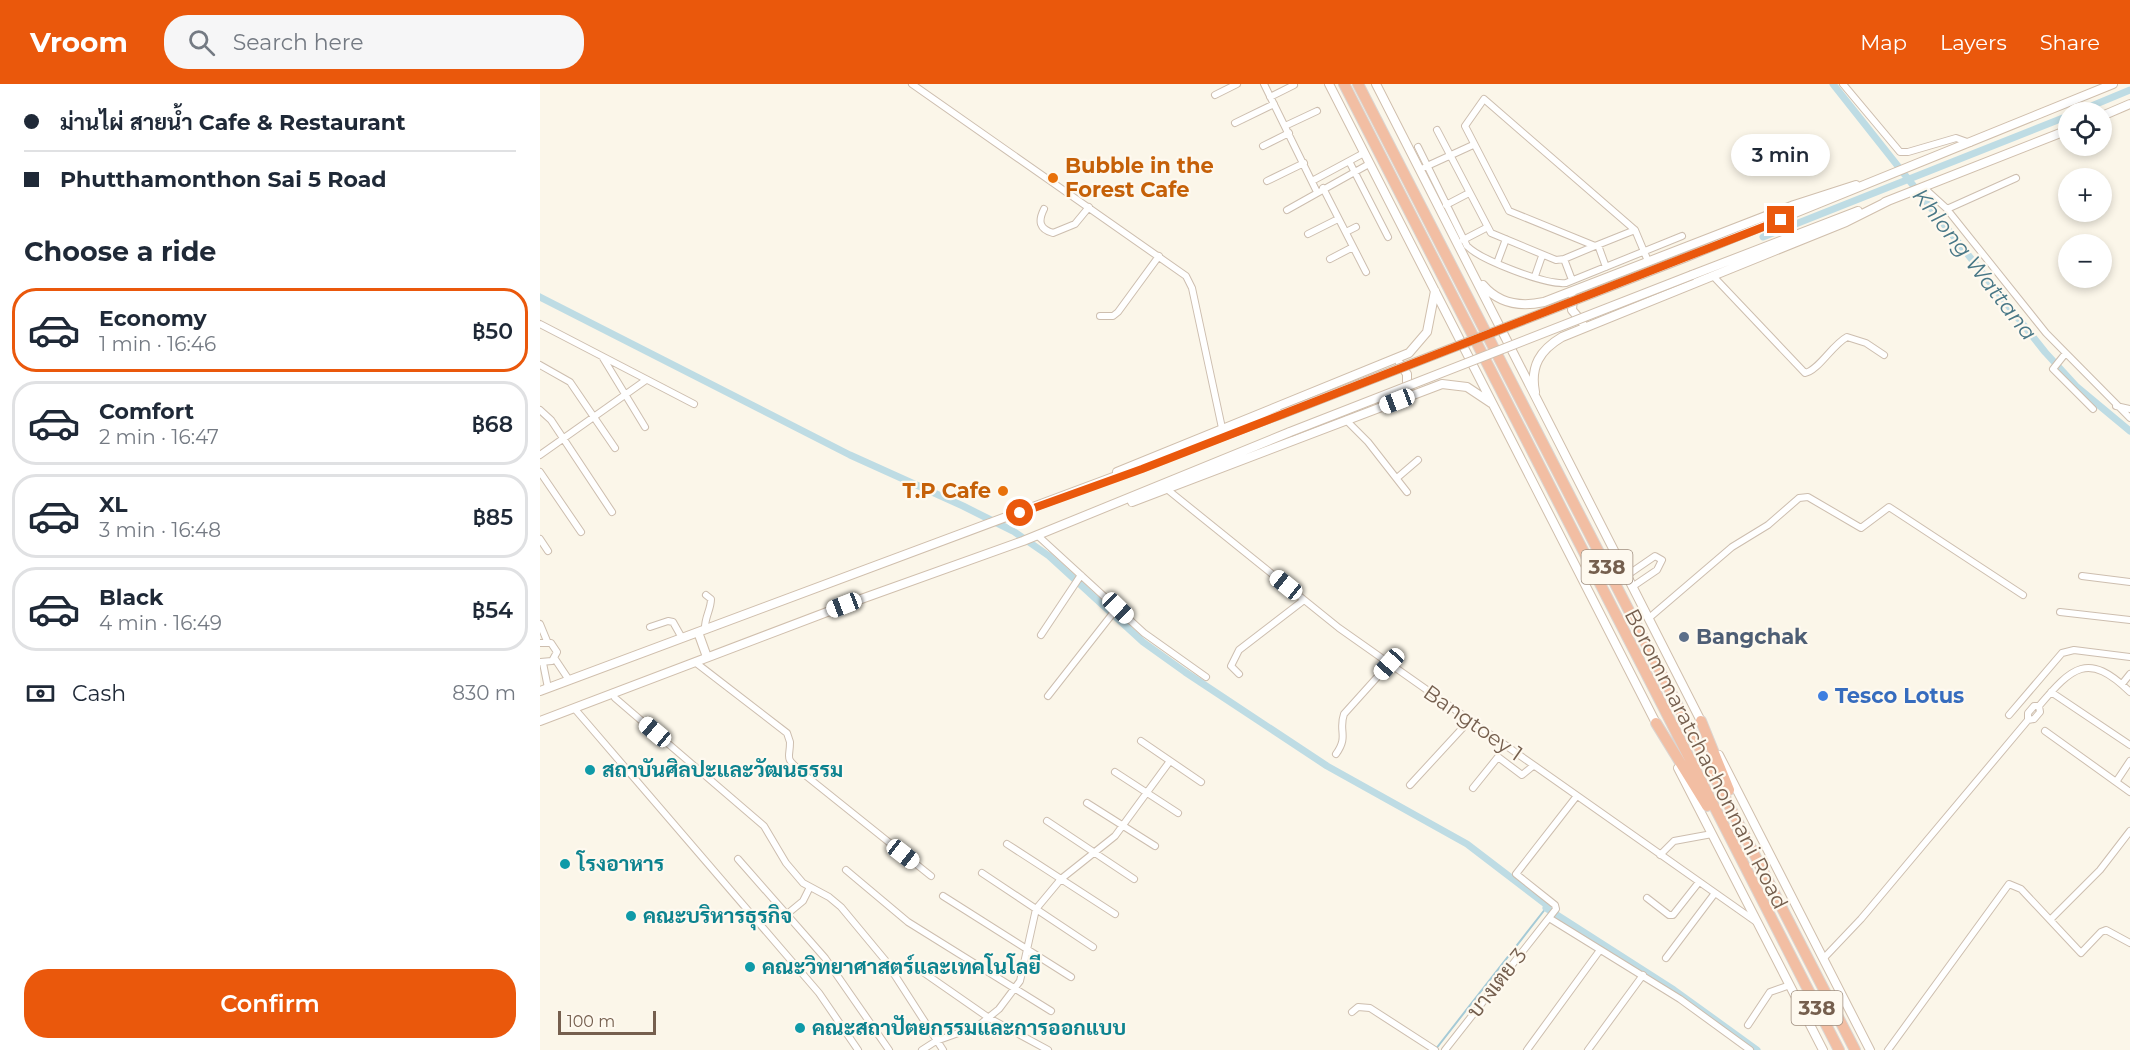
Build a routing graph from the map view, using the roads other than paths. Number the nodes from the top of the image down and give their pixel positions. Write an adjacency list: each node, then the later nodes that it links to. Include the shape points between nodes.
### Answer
1 (912, 84): 43 (street)
2 (1237, 84): 11 (street)
3 (1264, 84): 13 (street)
4 (1329, 84): 27 (main road, 338)
5 (1344, 84): 174 (highway, Borommaratchachonnani Road / 338)
6 (1358, 84): 171 (highway, Borommaratchachonnani Road / 338)
7 (1376, 84): 32 (main road, 338)
8 (1843, 84): 23 (street, via 1900,152 1956,138)
9 (1294, 85): 13 (street)
10 (2107, 85): 23 (main road)
11 (1222, 87): 12 (street)
12 (1215, 95)
13 (1270, 97): 14 (street)
14 (1274, 104): 18 (street); 19 (street)
15 (2130, 104): 17 (main road)
16 (1317, 111): 19 (street)
17 (2112, 112)
18 (1235, 123)
19 (1285, 126): 21 (street)
20 (1437, 130): 28 (street)
21 (1289, 133): 25 (street); 30 (street)
22 (2058, 134): 38 (main road)
23 (1970, 143): 35 (main road)
24 (1473, 145): 28 (street); 50 (street, via 1465,126 1484,99); 57 (street, via 1509,211)
25 (1263, 146)
26 (1418, 147): 32 (street)
27 (1364, 153): 29 (street); 31 (main road, 338)
28 (1449, 156): 32 (street); 40 (street)
29 (1349, 161): 33 (street); 37 (street)
30 (1304, 163): 36 (street); 37 (street)
31 (1369, 164): 33 (street); 73 (main road, 338)
32 (1423, 168): 42 (street); 68 (main road, 338)
33 (1354, 172): 39 (street); 54 (street)
34 (2016, 178): 45 (street)
35 (1880, 179): 64 (main road, via 1811,198); 103 (main road, bridge)
36 (1267, 181)
37 (1312, 181): 39 (street)
38 (1923, 187): 41 (main road); 45 (street)
39 (1320, 190): 46 (street); 47 (street)
40 (1469, 193): 42 (street); 49 (street)
41 (1890, 200): 70 (main road); 107 (main road, bridge, via 1290,432)
42 (1446, 205): 56 (street)
43 (1089, 207): 44 (street, via 1075,224 1053,233 1041,226); 60 (street)
44 (1044, 208)
45 (1947, 209): 78 (street)
46 (1287, 210)
47 (1338, 219): 51 (street); 52 (street)
48 (1356, 227): 51 (street)
49 (1486, 228): 55 (street); 56 (street)
50 (1635, 230): 57 (street); 59 (street)
51 (1346, 232): 58 (street)
52 (1308, 234)
53 (1682, 236): 59 (street)
54 (1388, 237)
55 (1506, 239): 61 (street); 65 (street)
56 (1463, 240): 65 (street, via 1476,255)
57 (1596, 245): 63 (street); 66 (street)
58 (1353, 248): 62 (street); 67 (street)
59 (1644, 252): 64 (street); 66 (street)
60 (1159, 256): 74 (street, via 1118,312); 96 (street, via 1186,276 1192,288)
61 (1542, 256): 63 (street); 69 (street)
62 (1330, 259)
63 (1564, 259): 71 (street)
64 (1648, 261): 72 (main road)
65 (1497, 264): 69 (street)
66 (1606, 267): 71 (street)
67 (1366, 272)
68 (1473, 273): 72 (main road, via 1488,291 1507,302 1531,304); 84 (main road, 338)
69 (1534, 276): 71 (street, via 1559,284)
70 (1713, 276): 76 (main road); 77 (street, via 1805,373 1847,337)
71 (1572, 280)
72 (1578, 288): 76 (main road, via 1572,310)
73 (1435, 291): 80 (main road, via 1427,332 1408,353); 86 (main road, 338)
74 (1100, 316)
75 (540, 324): 79 (street)
76 (1587, 326): 84 (main road, via 1542,352 1533,370)
77 (1884, 355)
78 (2063, 356): 88 (street); 89 (street, via 2054,365 2055,372)
79 (603, 358): 82 (street); 83 (street)
80 (1388, 362): 85 (main road, via 1399,363 1409,381 1409,388); 96 (main road)
81 (540, 365): 92 (street, via 570,382)
82 (646, 380): 83 (street); 87 (street)
83 (625, 395): 92 (street); 95 (street)
84 (1536, 400): 112 (main road, 338)
85 (1397, 401): 86 (main road, via 1442,384 1456,384); 94 (main road)
86 (1491, 403): 151 (main road, 338)
87 (694, 404)
88 (2115, 405): 90 (street); 93 (street)
89 (2093, 409)
90 (2130, 409)
91 (540, 410): 97 (street)
92 (594, 416): 97 (street); 98 (street)
93 (2130, 418)
94 (1346, 420): 102 (street); 104 (main road)
95 (645, 427)
96 (1222, 428): 103 (main road)
97 (562, 437): 99 (street); 106 (street)
98 (615, 448)
99 (540, 455)
100 (1418, 460): 102 (street)
101 (540, 472): 108 (street)
102 (1397, 478): 105 (street)
103 (1078, 490): 126 (main road)
104 (1168, 490): 107 (main road); 119 (street, Bangtoey 1)
105 (1407, 492)
106 (612, 512)
107 (1093, 513): 109 (main road)
108 (581, 532)
109 (1035, 536): 114 (street); 130 (main road)
110 (540, 539): 111 (street)
111 (548, 551)
112 (1626, 576): 116 (main road, 338); 116 (street, via 1655,556 1662,560 1657,570)
113 (2082, 576): 115 (street)
114 (1078, 579): 121 (street); 127 (street)
115 (2130, 582)
116 (1632, 587): 122 (main road, 338)
117 (706, 595): 126 (street, via 711,605)
118 (2023, 596): 122 (street, via 1889,507 1861,528 1808,497 1799,498 1768,525 1732,547)
119 (1304, 600): 135 (street, Bangtoey 1); 136 (street, via 1239,650 1232,666)
120 (2060, 612): 123 (street)
121 (1114, 613): 138 (street); 145 (street)
122 (1649, 618): 150 (main road, 338)
123 (2130, 620)
124 (540, 624): 129 (street)
125 (650, 627): 128 (street, via 673,622)
126 (701, 631): 128 (main road); 130 (main road)
127 (1041, 635)
128 (682, 638): 139 (main road)
129 (544, 642): 132 (street, via 556,648)
130 (707, 657): 134 (main road)
131 (2130, 657): 147 (street, via 2074,650 2062,653)
132 (555, 659): 133 (street); 139 (street)
133 (542, 662): 141 (street)
134 (695, 662): 144 (main road); 182 (street, via 787,733 788,761)
135 (1389, 664): 149 (street, Bangtoey 1); 155 (street, via 1344,714 1345,738)
136 (1239, 674)
137 (2130, 674): 140 (street)
138 (1206, 677)
139 (569, 680): 141 (main road)
140 (2122, 684): 142 (street, via 2106,670 2089,668 2072,672); 143 (street)
141 (544, 689)
142 (2051, 692): 154 (street); 201 (street, via 2039,706 2040,712 2028,720)
143 (2130, 692)
144 (612, 693): 146 (main road); 186 (street, via 764,826 786,863)
145 (1048, 696)
146 (574, 708): 148 (main road); 214 (street, via 812,984)
147 (2009, 715)
148 (540, 721)
149 (1469, 721): 158 (street, Bangtoey 1); 162 (street)
150 (1701, 721): 171 (highway); 201 (main road, 338)
151 (1656, 723): 173 (main road, 338); 174 (highway)
152 (2045, 732): 161 (street)
153 (1141, 741): 156 (street)
154 (2130, 745)
155 (1336, 754)
156 (1170, 761): 160 (street); 165 (street)
157 (2130, 761): 161 (street)
158 (1533, 766): 163 (street, via 1522,775 1498,757); 166 (street, Bangtoey 1)
159 (1115, 772): 165 (street)
160 (1201, 782)
161 (2116, 782): 164 (street)
162 (1410, 785)
163 (1473, 788)
164 (2130, 792)
165 (1146, 793): 168 (street); 170 (street)
166 (1576, 797): 178 (street, Bangtoey 1); 193 (street, บางเตย 3, via 1516,874 1555,905)
167 (1087, 803): 170 (street)
168 (1178, 813)
169 (1047, 821): 177 (street)
170 (1123, 825): 176 (street); 177 (street)
171 (1741, 827): 225 (highway, Borommaratchachonnani Road / 338)
172 (2130, 831): 194 (street, via 2100,870)
173 (1712, 834): 178 (street, via 1674,841); 195 (main road, 338)
174 (1732, 843): 224 (highway, Borommaratchachonnani Road / 338)
175 (1007, 844): 183 (street)
176 (1155, 846)
177 (1095, 853): 183 (street); 184 (street)
178 (1660, 855): 185 (street, Bangtoey 1)
179 (738, 860): 192 (street)
180 (846, 870): 206 (street, via 908,922)
181 (982, 873): 190 (street)
182 (931, 876)
183 (1061, 879): 190 (street); 191 (street)
184 (1134, 879)
185 (1699, 882): 187 (street, Bangtoey 1); 189 (street, via 1673,915)
186 (810, 887): 192 (street, via 803,901); 211 (street, via 829,897 862,929)
187 (1715, 893): 195 (street, Bangtoey 1); 200 (street)
188 (943, 896): 198 (street)
189 (1647, 898)
190 (1036, 909): 197 (street); 198 (street)
191 (1115, 914)
192 (786, 915): 215 (street, via 840,978)
193 (1550, 917): 199 (street); 212 (street, บางเตย 3)
194 (2050, 920): 196 (street, via 2081,953 2106,930); 227 (street, via 2016,884 2007,885)
195 (1758, 923): 205 (main road, 338)
196 (2130, 943)
197 (1093, 946)
198 (1027, 949): 204 (street); 206 (street)
199 (1600, 950): 203 (street); 220 (street)
200 (1666, 958)
201 (1823, 959): 226 (main road, 338)
202 (920, 970): 209 (street)
203 (1643, 975): 221 (street); 222 (street)
204 (1071, 977)
205 (1790, 985): 210 (street, via 1770,992); 223 (main road, 338)
206 (1016, 989): 207 (street); 209 (street)
207 (1051, 1011)
208 (1352, 1012): 213 (street, via 1358,1007 1370,1008)
209 (989, 1018): 211 (street, via 966,1032); 218 (street)
210 (1749, 1024)
211 (936, 1041): 216 (street); 217 (street)
212 (1447, 1047): 219 (street)
213 (1434, 1049)
214 (858, 1050)
215 (890, 1050)
216 (922, 1050)
217 (943, 1050)
218 (1048, 1050)
219 (1456, 1050)
220 (1527, 1050)
221 (1588, 1050)
222 (1750, 1050)
223 (1823, 1050)
224 (1839, 1050)
225 (1855, 1050)
226 (1870, 1050)
227 (1888, 1050)

